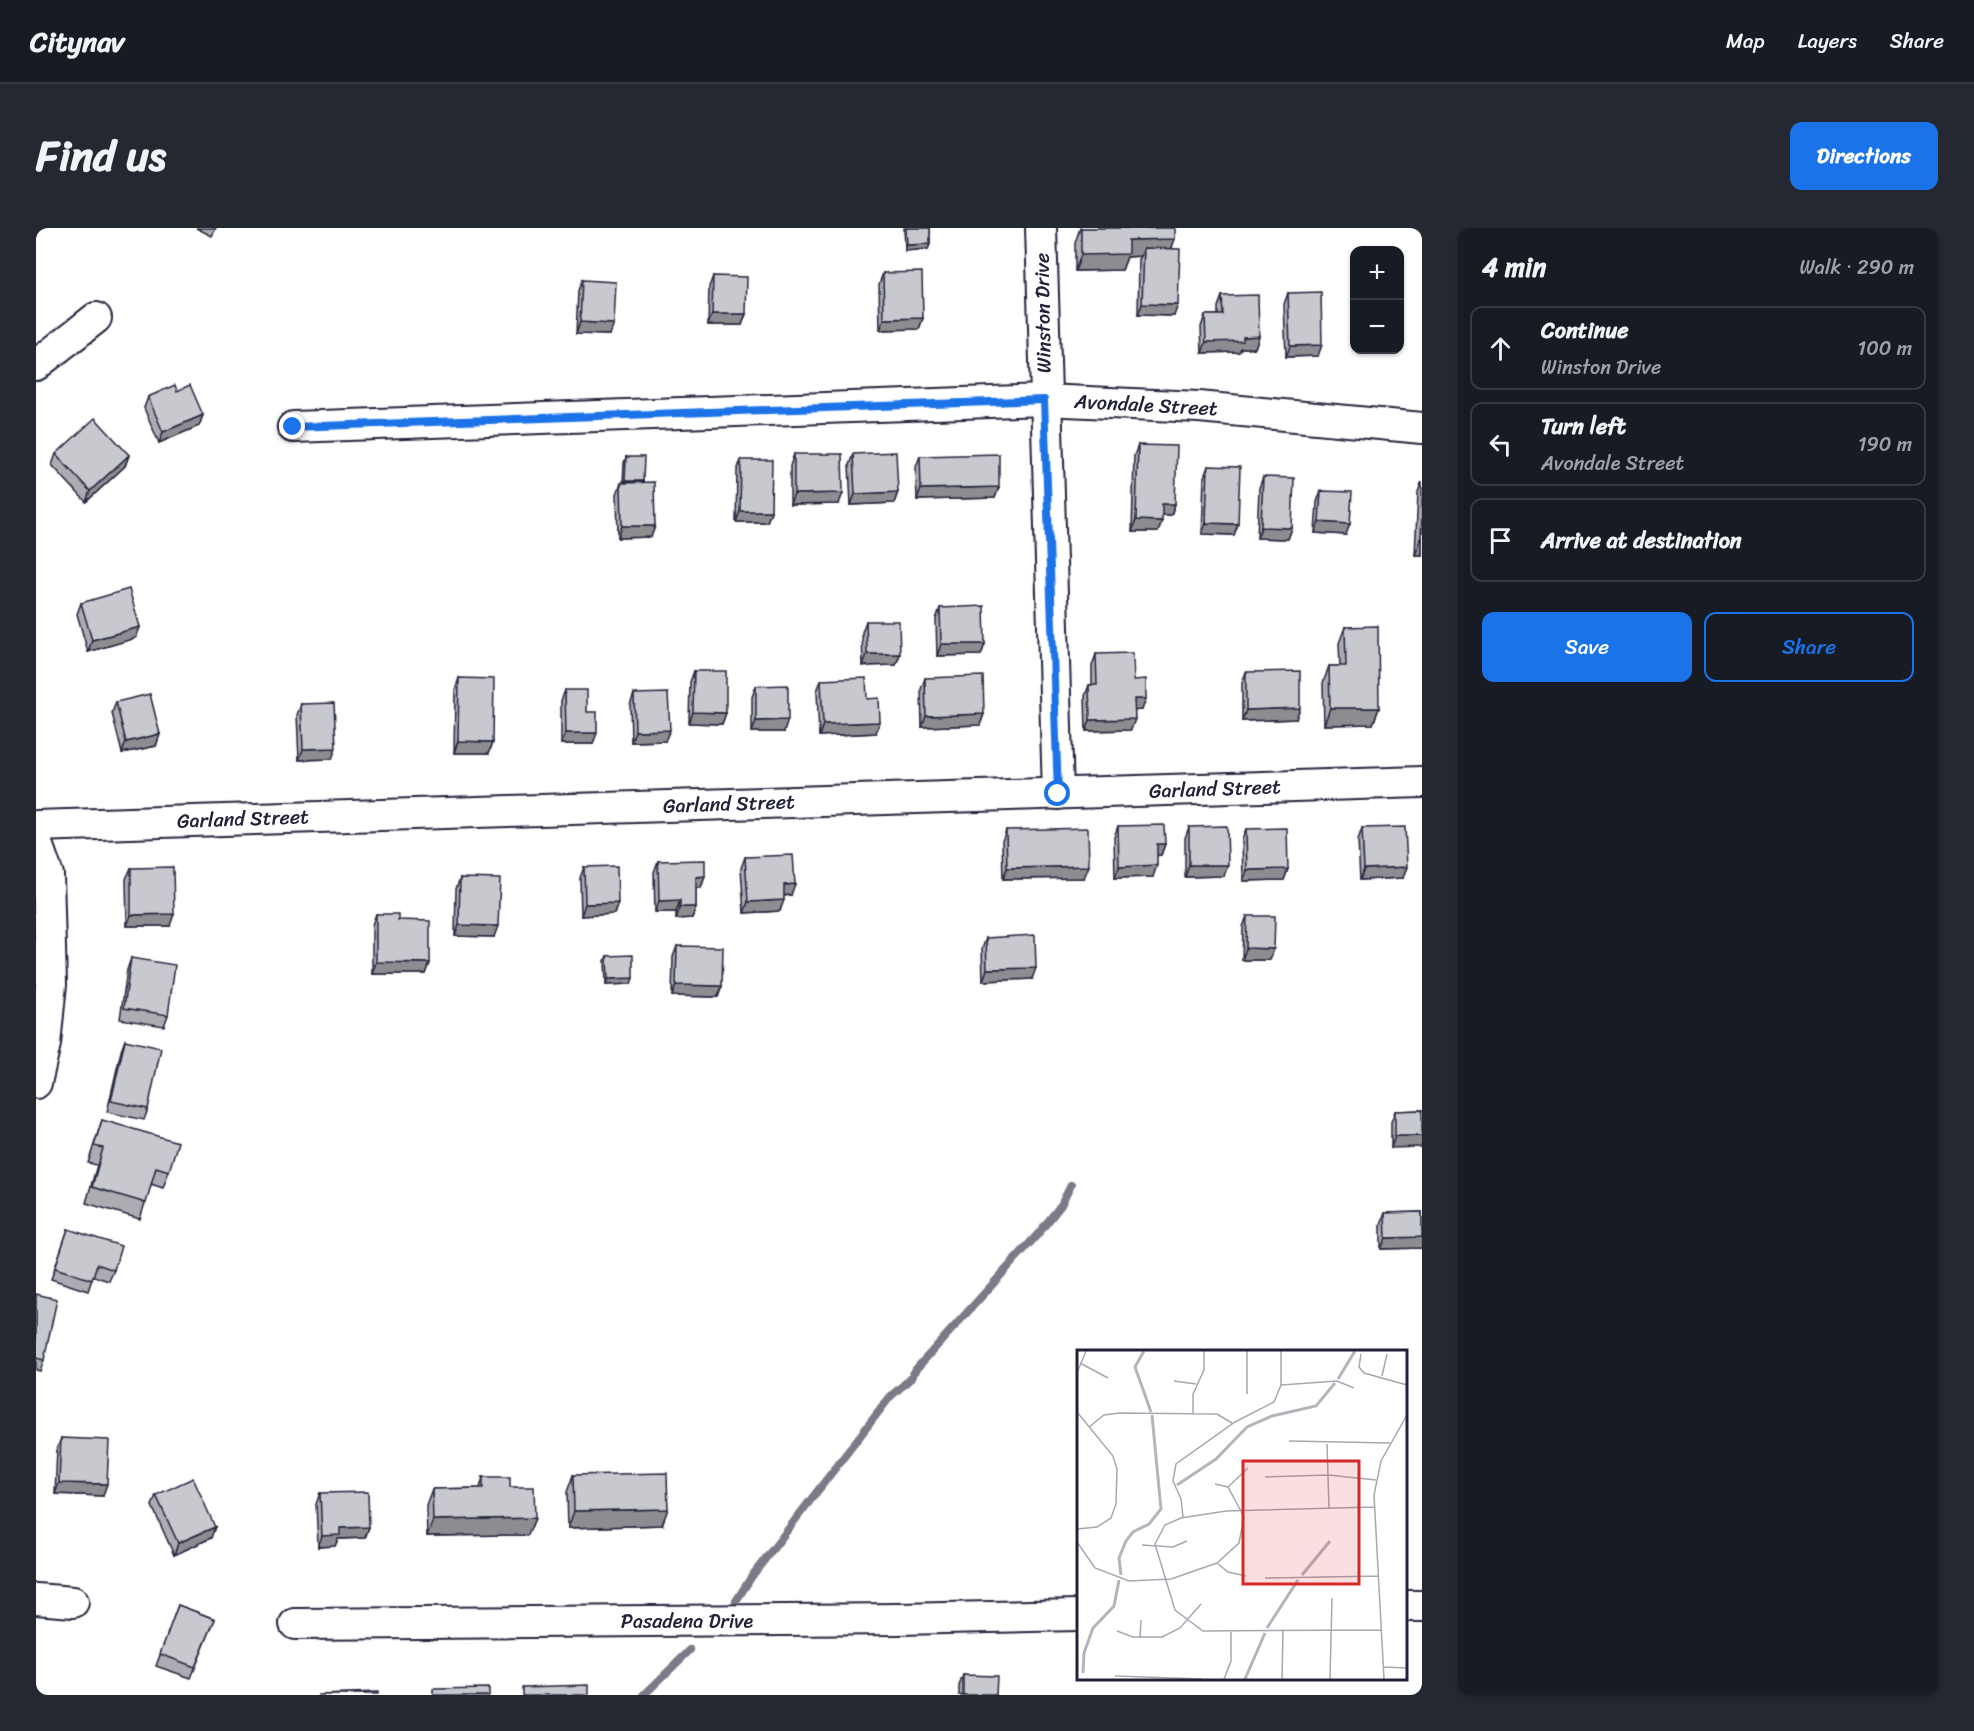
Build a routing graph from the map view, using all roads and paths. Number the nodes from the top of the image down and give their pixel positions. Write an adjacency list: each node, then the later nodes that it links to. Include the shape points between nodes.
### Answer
1 (1041, 228): 4 (street, Winston Drive)
2 (96, 318): 3 (street)
3 (36, 364)
4 (1044, 400): 5 (street, Avondale Street); 6 (street, Avondale Street, via 1199,407); 8 (street, Winston Drive)
5 (293, 427)
6 (1422, 428)
7 (1422, 782): 8 (street, Garland Street)
8 (1058, 794): 9 (street, Garland Street)
9 (36, 826)
10 (36, 841): 11 (street, via 48,875 51,984 45,1044)
11 (36, 1083)
12 (36, 1599): 13 (street)
13 (73, 1602)
14 (1077, 1615): 15 (street, Pasadena Drive)
15 (295, 1624)

